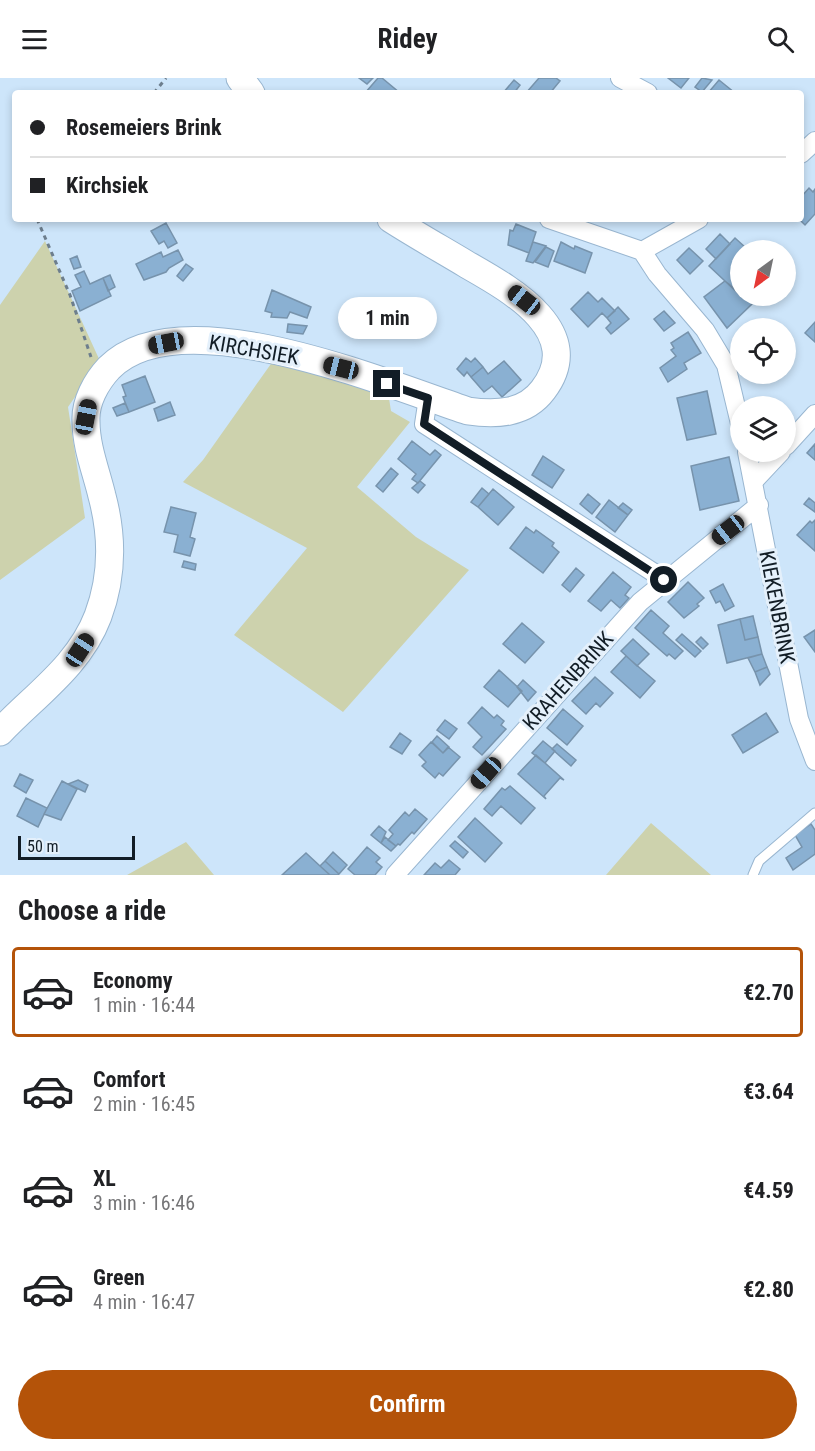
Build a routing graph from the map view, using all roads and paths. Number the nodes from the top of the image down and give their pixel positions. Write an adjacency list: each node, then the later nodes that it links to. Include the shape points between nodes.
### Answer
1 (166, 78): 3 (path)
2 (620, 78): 4 (street)
3 (156, 90)
4 (642, 90)
5 (815, 141): 6 (street)
6 (804, 151)
7 (38, 222): 12 (path, via 70,295)
8 (396, 222): 14 (main road, KIRCHSIEK, via 534,308 551,334 555,349 555,363 547,385 527,405 511,412 468,411)
9 (558, 222): 11 (street)
10 (694, 222): 11 (street)
11 (642, 251): 13 (street, via 705,330 726,364)
12 (99, 381): 14 (main road, KIRCHSIEK, via 113,364 144,347 214,340 341,368); 22 (main road, KIRCHSIEK, via 88,403 86,434 110,528 112,558 107,586 98,615 72,661)
13 (734, 396)
14 (428, 398): 21 (street, via 424,424)
15 (815, 414): 16 (street)
16 (796, 435)
17 (749, 462): 19 (street, KIEKENBRINK)
18 (772, 462): 19 (street)
19 (754, 481): 20 (street, KIEKENBRINK)
20 (759, 505): 21 (street, KRAHENBRINK); 23 (street, KIEKENBRINK, via 799,719)
21 (664, 580): 25 (street, KRAHENBRINK, via 591,654)
22 (0, 732)
23 (815, 761)
24 (815, 813): 26 (lane, via 759,861)
25 (395, 875)
26 (753, 875)

